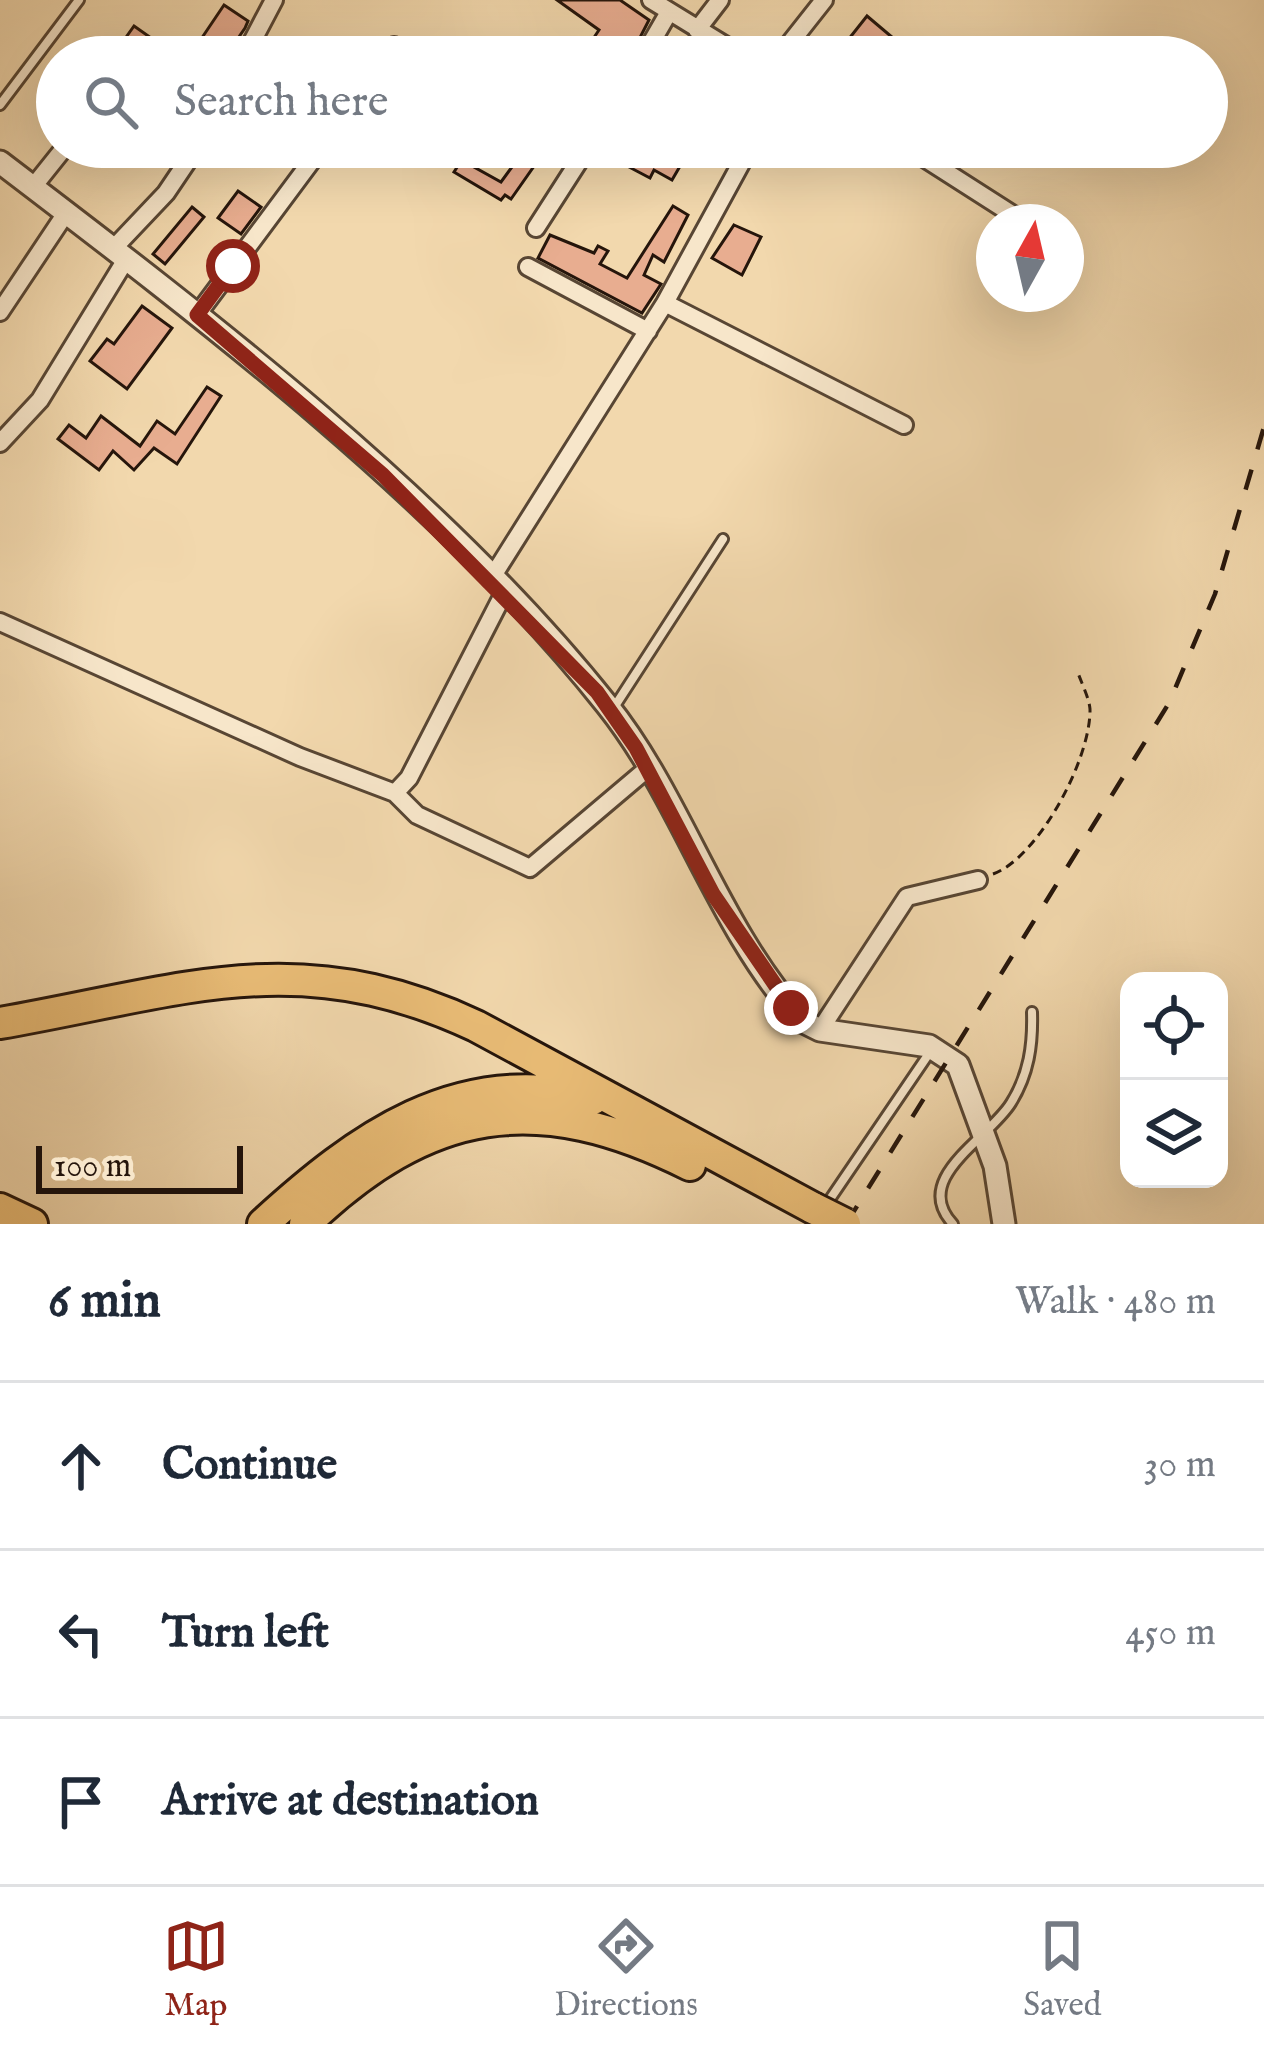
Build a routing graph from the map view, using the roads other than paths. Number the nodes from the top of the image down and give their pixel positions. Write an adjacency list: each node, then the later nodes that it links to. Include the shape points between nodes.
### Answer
1 (79, 0): 8 (lane)
2 (274, 0): 9 (street)
3 (651, 0): 6 (street)
4 (719, 0): 7 (street)
5 (824, 0): 12 (street)
6 (669, 12): 7 (street); 10 (street)
7 (698, 30): 11 (street)
8 (52, 36)
9 (255, 36)
10 (655, 36)
11 (708, 36)
12 (796, 36)
13 (36, 57): 14 (lane)
14 (0, 105)
15 (0, 162): 22 (street)
16 (48, 168): 22 (street)
17 (183, 168): 26 (street)
18 (306, 168): 30 (street)
19 (575, 168): 25 (street)
20 (738, 168): 28 (street)
21 (940, 168): 23 (street)
22 (33, 187): 24 (street)
23 (996, 204)
24 (65, 213): 26 (street); 29 (street)
25 (536, 228)
26 (119, 256): 30 (street); 33 (street, via 40,400)
27 (528, 267): 31 (street)
28 (664, 303): 31 (street); 32 (street)
29 (0, 312)
30 (197, 315): 35 (street, via 357,451)
31 (648, 331): 35 (street)
32 (904, 424)
33 (0, 443)
34 (723, 539): 37 (lane)
35 (497, 586): 37 (street); 39 (street, via 409,778)
36 (0, 622): 39 (street)
37 (612, 710): 38 (street)
38 (647, 769): 39 (street, via 530,868 417,815); 43 (street, via 735,928 791,1008)
39 (394, 793)
40 (978, 880): 43 (street, via 907,896)
41 (1032, 1012): 46 (lane, via 1028,1067)
42 (0, 1023): 45 (highway, via 217,980 351,985 444,1011)
43 (820, 1030): 44 (street)
44 (932, 1048): 46 (street, via 958,1065); 48 (lane)
45 (676, 1136): 48 (highway); 50 (highway, via 579,1096 476,1094 379,1130)
46 (986, 1137): 53 (lane, via 956,1159 938,1188); 54 (street)
47 (0, 1209): 49 (highway)
48 (810, 1220): 51 (highway, via 624,1135 518,1116 467,1123 394,1151); 52 (highway, bridge)
49 (32, 1224)
50 (263, 1224)
51 (305, 1224)
52 (845, 1224)
53 (953, 1224)
54 (1004, 1224)

